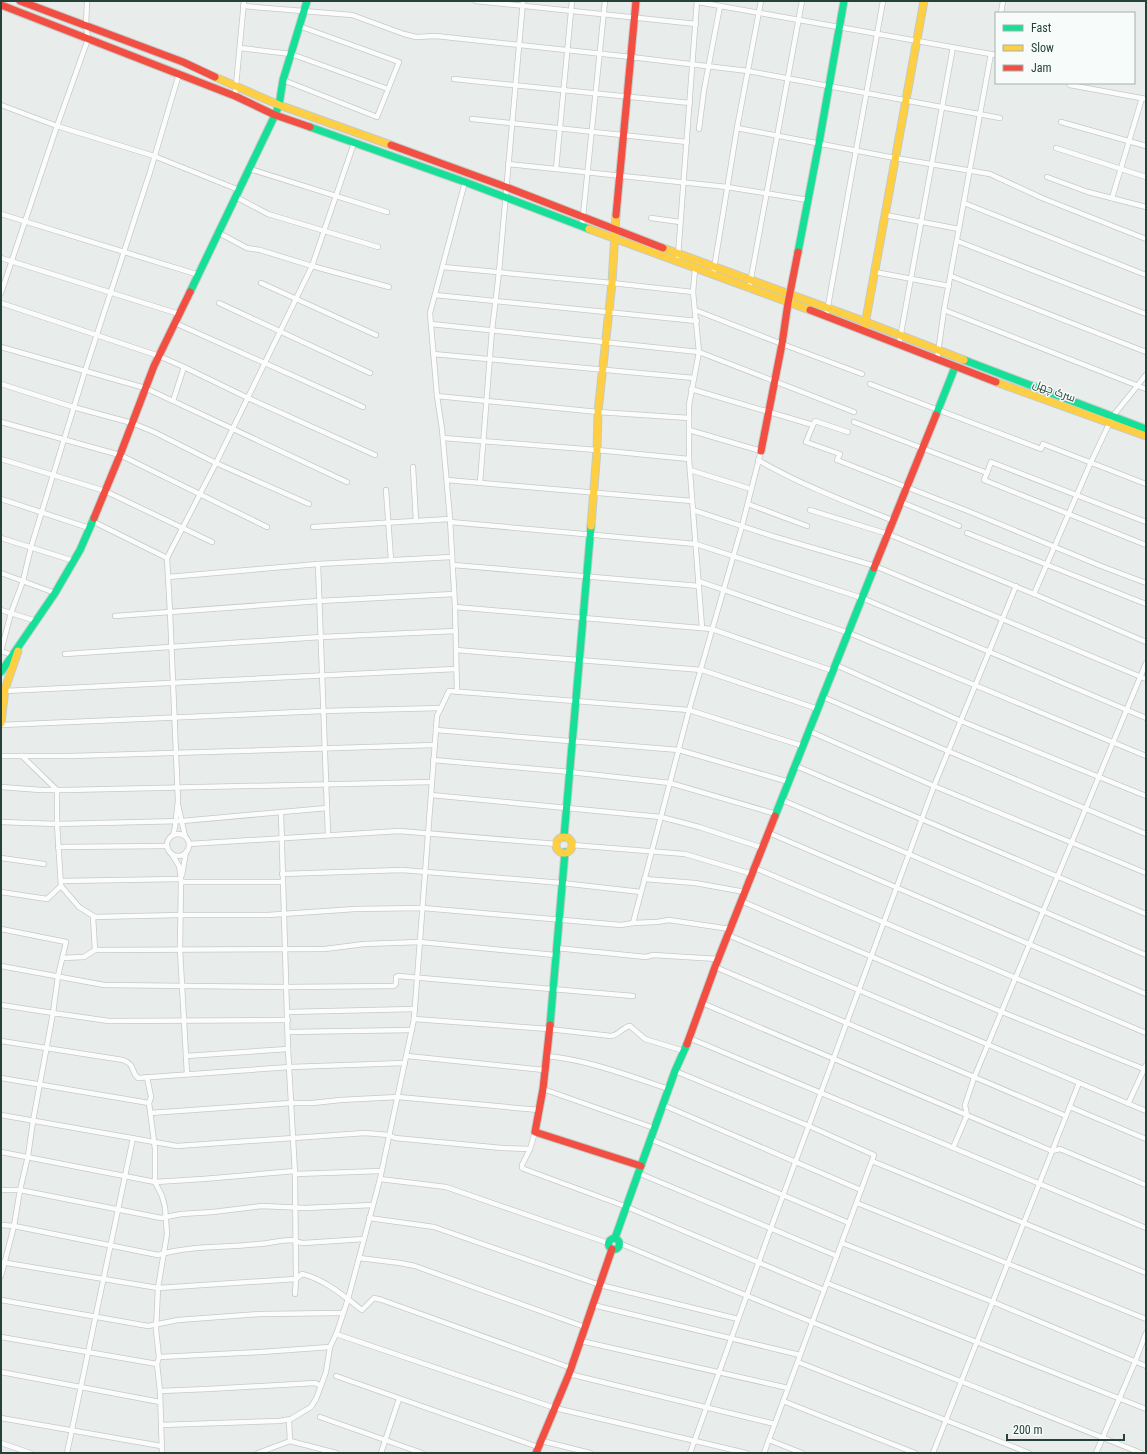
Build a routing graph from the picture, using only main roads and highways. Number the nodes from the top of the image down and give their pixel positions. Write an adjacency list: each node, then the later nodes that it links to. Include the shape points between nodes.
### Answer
1 (20, 1): 7 (main road, via 183,62)
2 (307, 1): 7 (main road, via 283,80)
3 (636, 1): 9 (main road)
4 (844, 1): 12 (main road)
5 (924, 1): 14 (main road)
6 (1, 5): 8 (main road, via 235,96)
7 (279, 105): 8 (main road); 9 (main road, via 506,187)
8 (275, 115): 10 (main road); 21 (main road, via 159,356 74,561 56,593)
9 (615, 230): 10 (main road); 11 (main road)
10 (614, 238): 11 (main road); 24 (main road)
11 (677, 258): 12 (main road, via 714,267); 13 (main road, سرک چهل, via 695,269)
12 (790, 295): 13 (main road); 14 (main road)
13 (788, 304): 15 (main road, سرک چهل); 20 (main road)
14 (866, 322): 15 (main road); 17 (main road)
15 (864, 330): 16 (main road, سرک چهل)
16 (955, 367): 17 (main road, سرک چهل); 26 (main road, via 718,959)
17 (1111, 419): 18 (main road); 19 (main road, سرک چهل)
18 (1146, 429)
19 (1146, 436)
20 (761, 451)
21 (20, 644): 22 (main road); 23 (main road, via 5,691)
22 (1, 672)
23 (1, 724)
24 (564, 837): 25 (main road, via 558,840 557,844 559,850); 25 (main road, via 570,839 572,846)
25 (565, 852): 26 (main road, via 547,1056 535,1132)
26 (639, 1169): 27 (main road, via 617,1240 618,1247 610,1246 581,1341)
27 (539, 1447)

